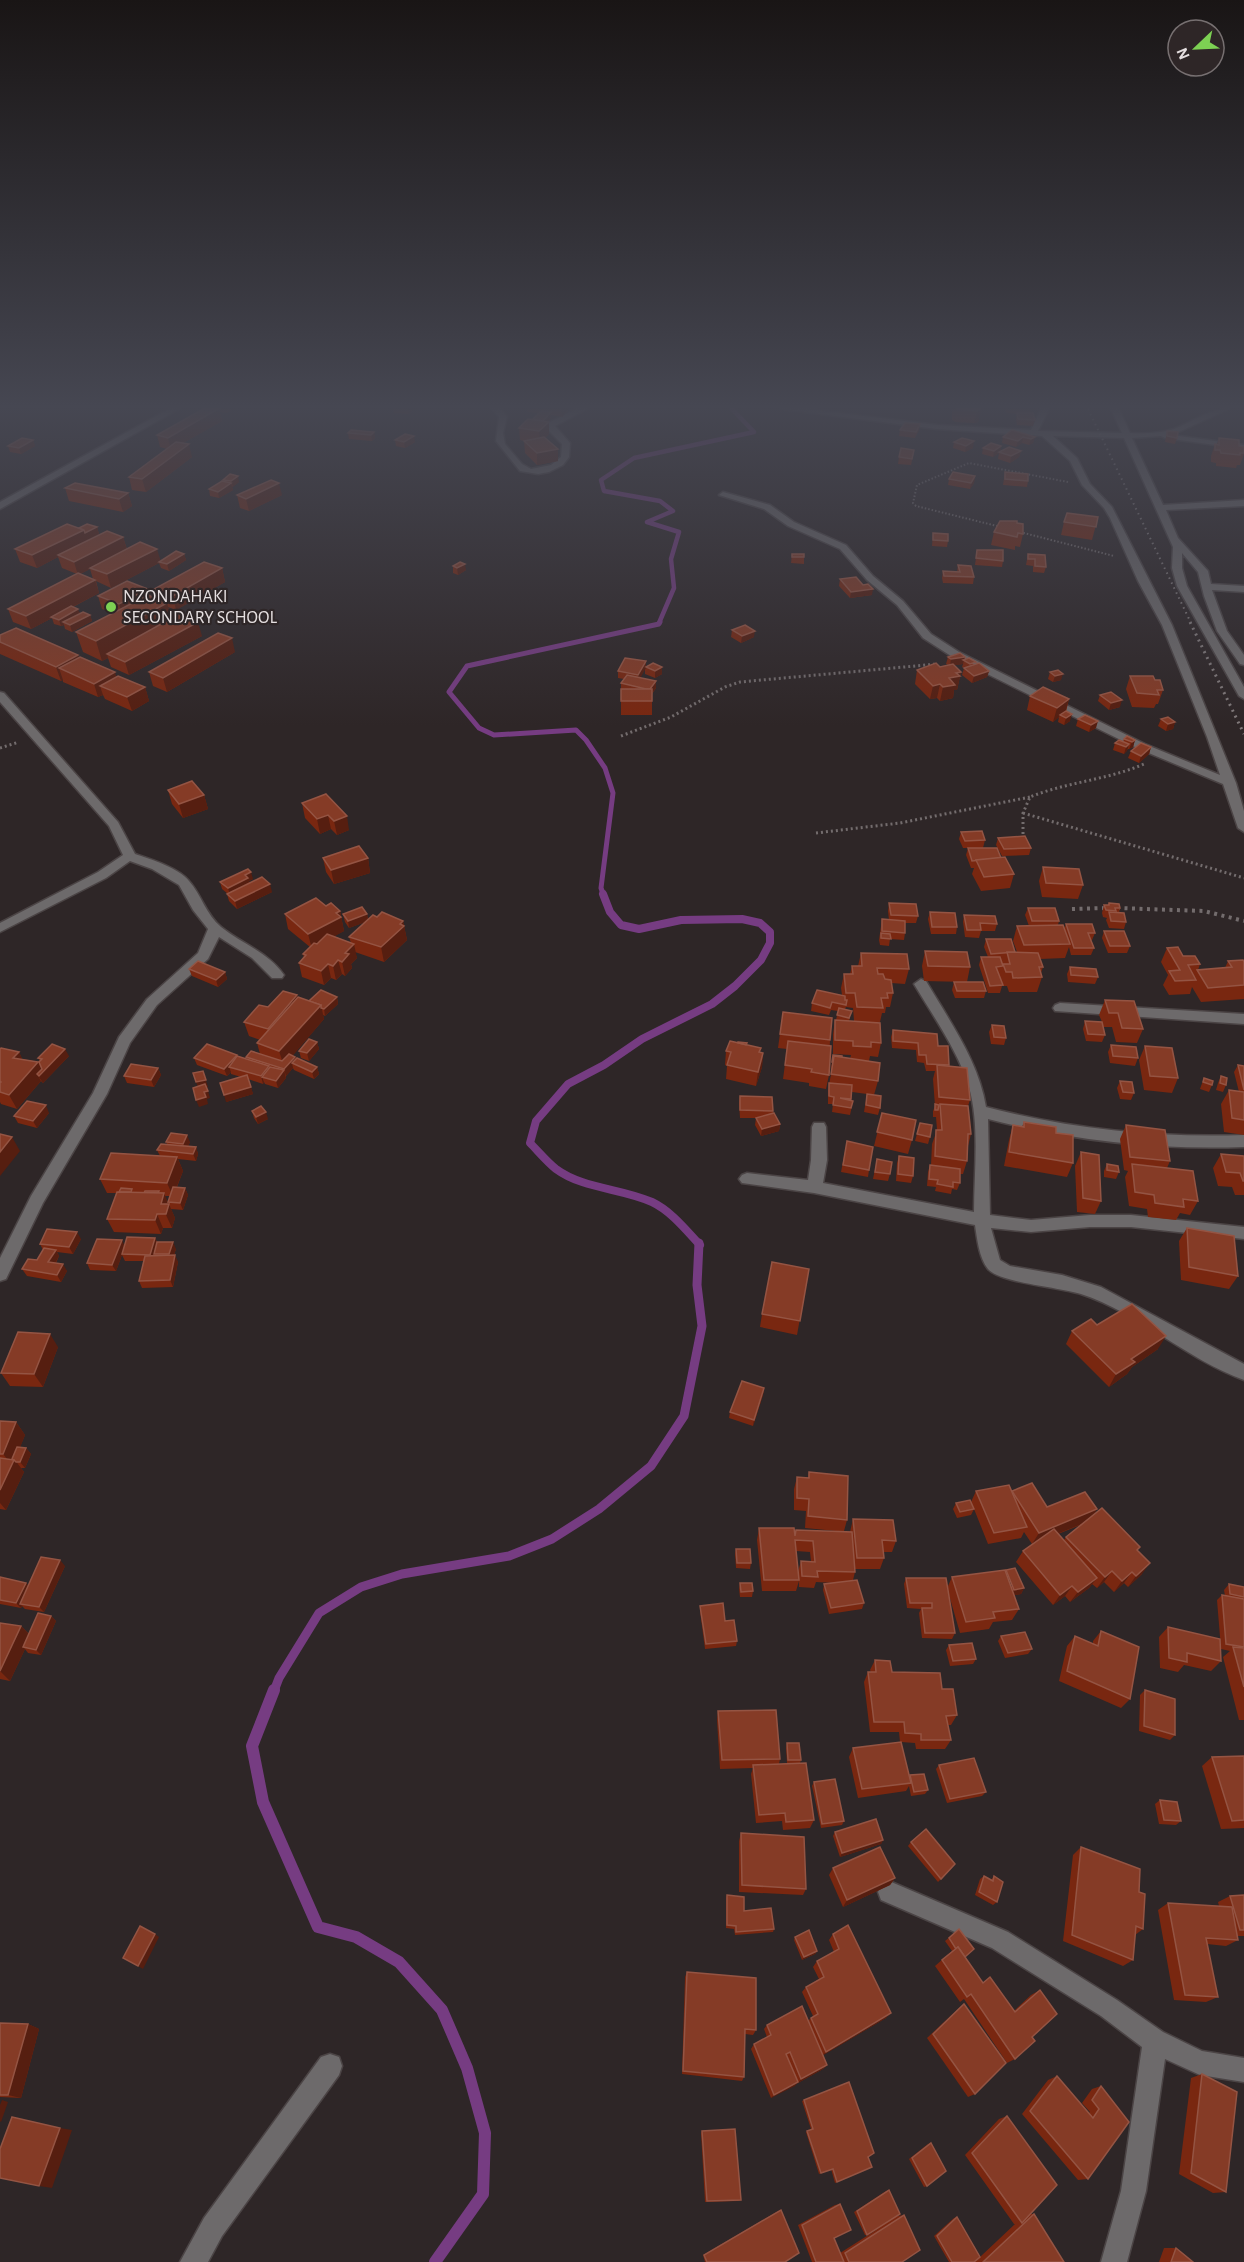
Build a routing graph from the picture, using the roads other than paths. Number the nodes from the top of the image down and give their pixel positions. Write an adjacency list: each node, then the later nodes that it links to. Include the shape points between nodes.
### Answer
1 (777, 515): 10 (street, via 843,547 870,578 900,603 927,636 961,658 1160,755)
2 (1112, 515): 10 (street, via 1167,626)
3 (1163, 515): 4 (street)
4 (1175, 539): 5 (street, via 1199,563); 9 (street, via 1179,578)
5 (1207, 587): 6 (street); 7 (street, via 1222,631)
6 (1244, 589)
7 (1244, 663)
8 (0, 695): 12 (street, via 114,825)
9 (1244, 696)
10 (1230, 783): 11 (street)
11 (1244, 828)
12 (129, 856): 13 (street); 14 (street, via 183,882)
13 (0, 928)
14 (215, 928): 15 (street, via 257,956); 26 (street, via 203,956 152,1002 124,1041 100,1094 37,1200)
15 (277, 975)
16 (921, 984): 19 (street, via 976,1087)
17 (1060, 1008): 18 (street)
18 (1244, 1019)
19 (980, 1111): 21 (street, via 1070,1131 1174,1141); 24 (street)
20 (819, 1127): 23 (street)
21 (1244, 1142)
22 (747, 1179): 23 (street)
23 (814, 1187): 24 (street)
24 (982, 1220): 25 (street, via 1031,1226 1131,1221); 27 (street, via 994,1264 1006,1272 1094,1292 1216,1361)
25 (1244, 1233)
26 (0, 1274)
27 (1244, 1372)
28 (889, 1892): 29 (street, via 1000,1940)
29 (1154, 2041): 31 (street, via 1200,2063); 33 (street, via 1138,2176 1127,2228)
30 (330, 2066): 32 (street, via 213,2227)
31 (1244, 2070)
32 (193, 2262)
33 (1114, 2262)

